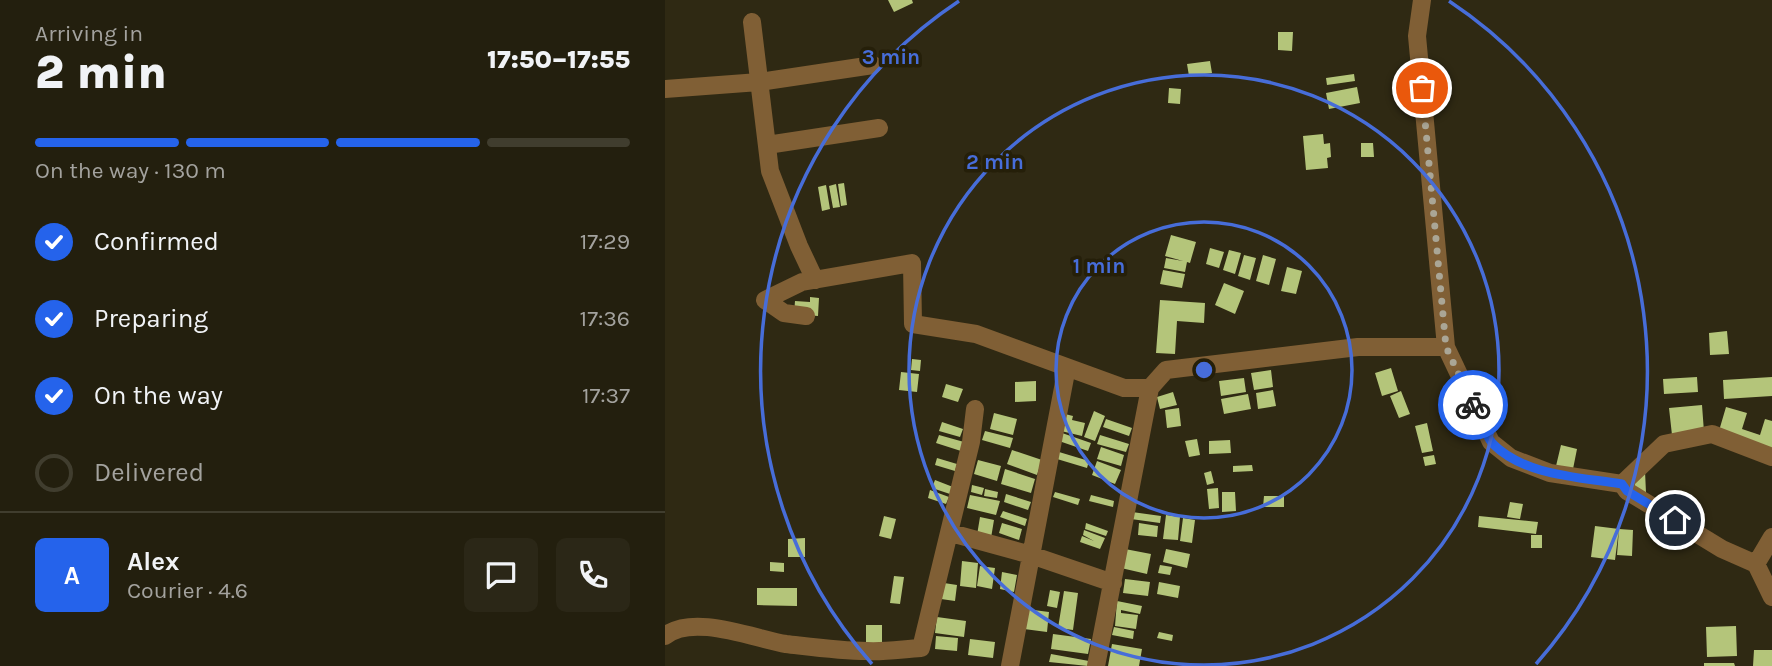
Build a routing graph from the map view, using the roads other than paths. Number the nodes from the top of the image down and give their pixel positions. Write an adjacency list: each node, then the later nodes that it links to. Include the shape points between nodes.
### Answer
1 (1422, 0): 10 (street, via 1417,36)
2 (752, 22): 4 (street)
3 (873, 65): 4 (street)
4 (759, 82): 5 (street); 7 (street)
5 (665, 89)
6 (879, 128): 7 (street)
7 (767, 145): 8 (street, via 770,171)
8 (815, 280): 9 (street, via 765,300 784,313); 11 (street, via 912,263 913,324 976,334)
9 (806, 316)
10 (1446, 347): 12 (street, via 1358,347 1166,370); 15 (street, via 1491,442 1511,458 1550,473)
11 (1067, 367): 12 (street, via 1124,388); 18 (street)
12 (1150, 388): 20 (street)
13 (975, 410): 16 (street)
14 (1772, 457): 15 (street, via 1712,434 1664,444)
15 (1622, 484): 19 (street, via 1722,549)
16 (951, 533): 18 (street); 22 (street, via 921,648 868,652 694,627)
17 (1772, 537): 19 (street)
18 (1031, 555): 20 (street); 23 (street)
19 (1756, 564): 21 (street)
20 (1113, 583): 24 (street)
21 (1772, 597)
22 (665, 636)
23 (1010, 666)
24 (1096, 666)

